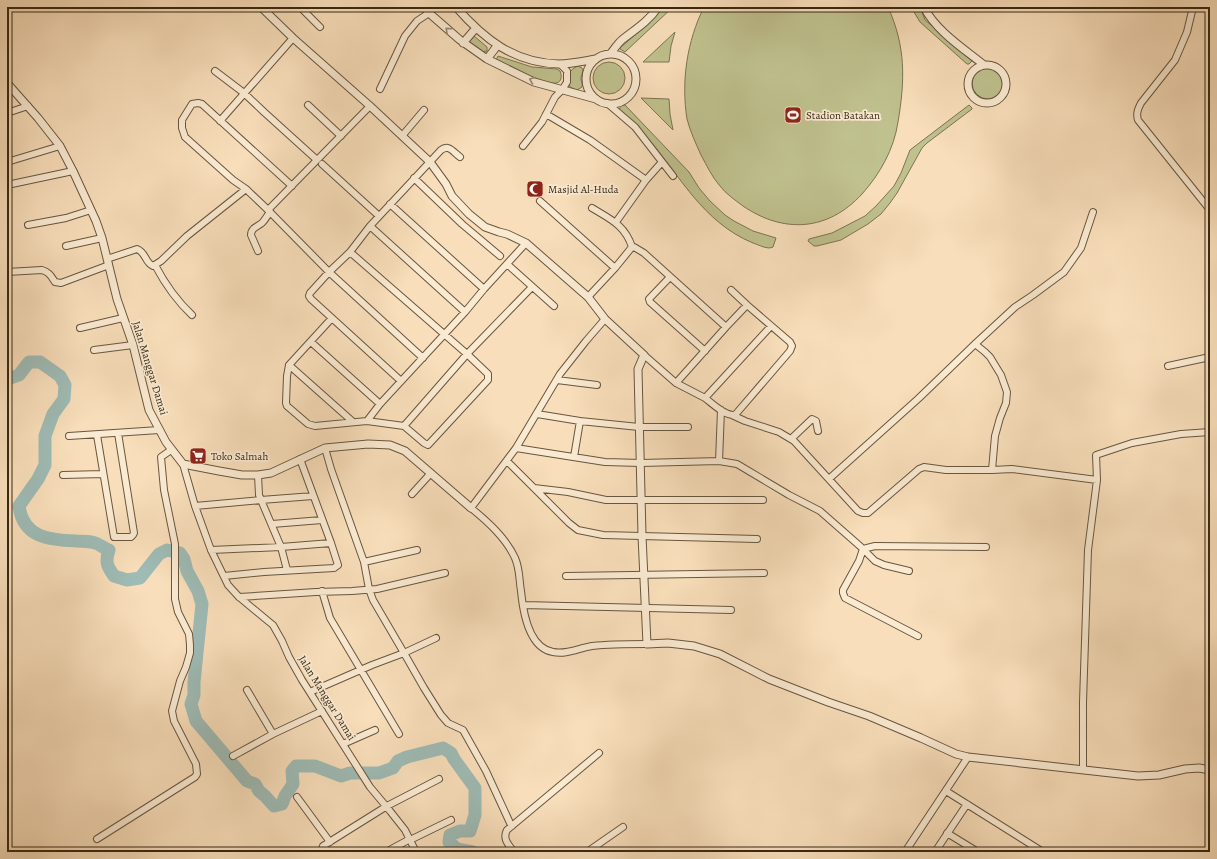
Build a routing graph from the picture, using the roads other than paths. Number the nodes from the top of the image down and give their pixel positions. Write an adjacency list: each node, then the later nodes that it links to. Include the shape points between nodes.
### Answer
1 (260, 7): 10 (street)
2 (300, 7): 8 (street)
3 (456, 7): 9 (street)
4 (658, 7): 13 (street)
5 (924, 7): 17 (street, via 932,21)
6 (1193, 7): 52 (street, via 1187,32 1175,60 1141,103 1137,116)
7 (426, 10): 11 (street, one-way to 7); 20 (street, via 405,36)
8 (320, 27)
9 (476, 28): 11 (street); 12 (street)
10 (293, 38): 22 (street); 27 (street)
11 (463, 42): 14 (street)
12 (497, 46): 14 (street); 16 (street, via 537,62)
13 (611, 53): 15 (street); 24 (street, via 618,54 631,63 636,83 629,96 622,101)
14 (487, 59): 21 (street, one-way to 14, via 534,82)
15 (596, 59): 16 (street); 23 (street, via 586,74 586,83)
16 (560, 64): 21 (street, via 567,71 567,82)
17 (984, 66): 17 (street, via 1000,70 1004,76 1005,89 995,101 979,101 969,88 970,76)
18 (215, 70): 22 (street)
19 (7, 83): 26 (street, Jalan Manggar Damai)
20 (380, 89)
21 (562, 90): 23 (street); 30 (street)
22 (244, 93): 31 (street); 38 (street)
23 (596, 99): 24 (street)
24 (607, 103): 40 (street, via 635,127)
25 (308, 105): 32 (street)
26 (28, 106): 29 (street); 34 (street, Jalan Manggar Damai)
27 (370, 106): 32 (street); 33 (street)
28 (424, 110): 33 (street)
29 (7, 113)
30 (546, 114): 35 (street); 44 (street, via 590,140)
31 (220, 121): 46 (street); 47 (street, via 202,104 192,104 182,120 182,128 185,137 195,147)
32 (341, 136): 38 (street)
33 (402, 136): 39 (street)
34 (60, 146): 37 (street); 41 (street, Jalan Manggar Damai)
35 (523, 146)
36 (460, 157): 39 (street, via 446,147)
37 (7, 162)
38 (320, 162): 46 (street); 55 (street)
39 (430, 162): 43 (street); 60 (street, via 452,196 469,214 485,227)
40 (662, 162): 42 (street); 44 (street)
41 (73, 171): 45 (street); 51 (street, Jalan Manggar Damai)
42 (673, 176)
43 (414, 178): 49 (street); 65 (street)
44 (646, 180): 56 (street)
45 (7, 185)
46 (292, 186): 54 (street)
47 (246, 190): 54 (street); 68 (street)
48 (540, 201): 69 (street)
49 (390, 204): 55 (street); 74 (street)
50 (592, 208): 56 (street)
51 (91, 210): 57 (street); 59 (street, Jalan Manggar Damai)
52 (1210, 210)
53 (1093, 212): 89 (street, via 1081,248 1064,272 1015,307)
54 (271, 213): 63 (street, via 251,232); 71 (street)
55 (379, 216): 58 (street)
56 (616, 222): 62 (street, via 629,238)
57 (28, 225)
58 (370, 226): 64 (street); 79 (street)
59 (102, 238): 61 (street); 66 (street, Jalan Manggar Damai)
60 (526, 243): 67 (street); 76 (street)
61 (66, 246)
62 (632, 247): 69 (street); 72 (street, via 644,253)
63 (258, 251)
64 (350, 252): 71 (street); 87 (street)
65 (500, 256)
66 (108, 262): 68 (street, via 137,249 141,250 149,264); 70 (street, via 61,283 55,282 47,271); 81 (street, Jalan Manggar Damai)
67 (507, 264): 73 (street); 74 (street)
68 (155, 265): 80 (street, via 164,283)
69 (615, 268): 76 (street)
70 (7, 272)
71 (328, 272): 82 (street, via 309,296); 96 (street)
72 (670, 277): 85 (street); 92 (street, via 649,299 650,302)
73 (532, 287): 78 (street); 93 (street)
74 (484, 289): 79 (street)
75 (731, 290): 77 (street)
76 (588, 297): 83 (street)
77 (747, 305): 84 (street); 85 (street)
78 (554, 306)
79 (465, 312): 87 (street)
80 (192, 315)
81 (123, 318): 86 (street); 90 (street, Jalan Manggar Damai)
82 (332, 318): 88 (street); 100 (street)
83 (605, 319): 94 (street); 99 (street)
84 (771, 326): 103 (street); 107 (street, via 790,342 790,351)
85 (726, 327): 92 (street)
86 (80, 328)
87 (444, 334): 93 (street); 96 (street)
88 (311, 342): 97 (street); 104 (street)
89 (974, 344): 130 (street, via 990,357 1008,392 995,436); 135 (street, via 919,398)
90 (133, 346): 91 (street); 114 (street, Jalan Manggar Damai, via 149,410)
91 (94, 350)
92 (705, 351): 101 (street)
93 (467, 354): 111 (street); 111 (street, via 488,374 488,380 428,445)
94 (644, 355): 101 (street); 112 (street, via 639,366)
95 (1210, 356): 98 (street)
96 (423, 358): 100 (street)
97 (289, 365): 110 (street); 110 (street, via 287,406 312,426)
98 (1168, 366)
99 (557, 380): 102 (street); 106 (street)
100 (401, 381): 104 (street)
101 (676, 383): 103 (street)
102 (598, 384)
103 (705, 398): 105 (street)
104 (380, 404): 108 (street)
105 (721, 410): 107 (street); 127 (street)
106 (537, 414): 109 (street); 122 (street)
107 (732, 415): 120 (street)
108 (367, 421): 110 (street); 111 (street)
109 (580, 421): 112 (street); 124 (street)
110 (352, 422)
111 (404, 426)
112 (639, 427): 113 (street); 128 (street)
113 (688, 427)
114 (159, 430): 117 (street); 123 (street, Jalan Manggar Damai)
115 (818, 431): 120 (street, via 816,421 812,419)
116 (1210, 432): 136 (street, via 1181,434 1132,444 1096,455)
117 (118, 433): 118 (street); 132 (street, via 134,533 131,537 114,537)
118 (97, 435): 119 (street); 132 (street)
119 (69, 436)
120 (791, 439): 135 (street)
121 (325, 448): 125 (street); 131 (street, via 368,444 390,445 405,451); 155 (street)
122 (516, 448): 124 (street); 126 (street)
123 (171, 450): 129 (street, Jalan Manggar Damai); 195 (street, via 161,458 164,490 175,544 175,599 178,612 189,634 190,645 190,653 172,711 174,721 196,764 197,774)
124 (574, 457): 128 (street, via 605,462)
125 (300, 459): 134 (street, via 271,473); 139 (street)
126 (507, 461): 137 (street); 144 (street)
127 (719, 461): 128 (street); 152 (street, via 737,464 820,511)
128 (640, 463): 141 (street)
129 (183, 464): 134 (street, via 242,475); 143 (street, Jalan Manggar Damai)
130 (992, 470): 135 (street, via 946,470 924,467 868,513 858,510); 136 (street, via 1012,469)
131 (431, 472): 138 (street); 144 (street)
132 (103, 474): 133 (street)
133 (63, 475)
134 (258, 475): 140 (street)
135 (830, 478)
136 (1097, 480): 184 (street, via 1088,550)
137 (534, 488): 141 (street, via 606,500); 147 (street, via 578,530 603,535)
138 (412, 494)
139 (313, 496): 140 (street); 145 (street)
140 (261, 500): 143 (street); 146 (street)
141 (641, 500): 142 (street); 147 (street)
142 (763, 500)
143 (195, 506): 153 (street, Jalan Manggar Damai)
144 (471, 508): 166 (street, via 503,539 515,558)
145 (322, 520): 146 (street); 149 (street)
146 (272, 524): 150 (street)
147 (642, 536): 148 (street); 160 (street)
148 (757, 539)
149 (331, 543): 150 (street); 156 (street, via 337,567)
150 (281, 547): 153 (street); 156 (street)
151 (986, 547): 152 (street, via 875,546)
152 (863, 549): 157 (street, via 875,561); 169 (street, via 843,590 845,598)
153 (211, 550): 161 (street, Jalan Manggar Damai)
154 (417, 550): 155 (street)
155 (364, 562): 163 (street)
156 (287, 570): 161 (street)
157 (909, 571)
158 (445, 573): 163 (street)
159 (764, 573): 160 (street)
160 (644, 575): 162 (street); 167 (street)
161 (224, 576): 165 (street, Jalan Manggar Damai)
162 (566, 576)
163 (369, 589): 164 (street); 172 (street)
164 (322, 592): 165 (street); 173 (street, via 330,618)
165 (239, 597): 175 (street, Jalan Manggar Damai, via 273,625 295,669)
166 (523, 606): 167 (street); 171 (street, via 530,632 545,650 554,652 590,646)
167 (645, 609): 168 (street); 171 (street)
168 (731, 610)
169 (918, 636)
170 (436, 638): 172 (street)
171 (647, 644): 183 (street, via 694,646 720,654 769,679 869,716)
172 (404, 653): 173 (street); 192 (street, via 441,715 448,723 463,730)
173 (360, 671): 175 (street); 179 (street)
174 (247, 690): 178 (street)
175 (310, 692): 176 (street, Jalan Manggar Damai)
176 (322, 710): 178 (street); 180 (street, Jalan Manggar Damai)
177 (375, 730): 180 (street)
178 (273, 734): 182 (street)
179 (399, 734)
180 (343, 744): 190 (street, Jalan Manggar Damai, via 370,787)
181 (600, 753): 192 (street)
182 (232, 756)
183 (968, 757): 184 (street); 187 (street)
184 (1083, 770): 185 (street, via 1138,776 1159,775 1185,769)
185 (1210, 770)
186 (439, 779): 190 (street)
187 (946, 791): 189 (street); 203 (street)
188 (297, 797): 197 (street)
189 (967, 804): 194 (street); 206 (street)
190 (387, 806): 196 (street, Jalan Manggar Damai); 197 (street)
191 (451, 820): 196 (street)
192 (512, 826): 202 (street, via 505,834 505,838)
193 (623, 827): 199 (street)
194 (947, 833): 204 (street); 205 (street)
195 (97, 839)
196 (410, 839): 200 (street); 201 (street, Jalan Manggar Damai)
197 (330, 842): 198 (street)
198 (323, 850)
199 (592, 851)
200 (386, 852)
201 (416, 852)
202 (514, 852)
203 (905, 852)
204 (935, 852)
205 (978, 852)
206 (1043, 852)

